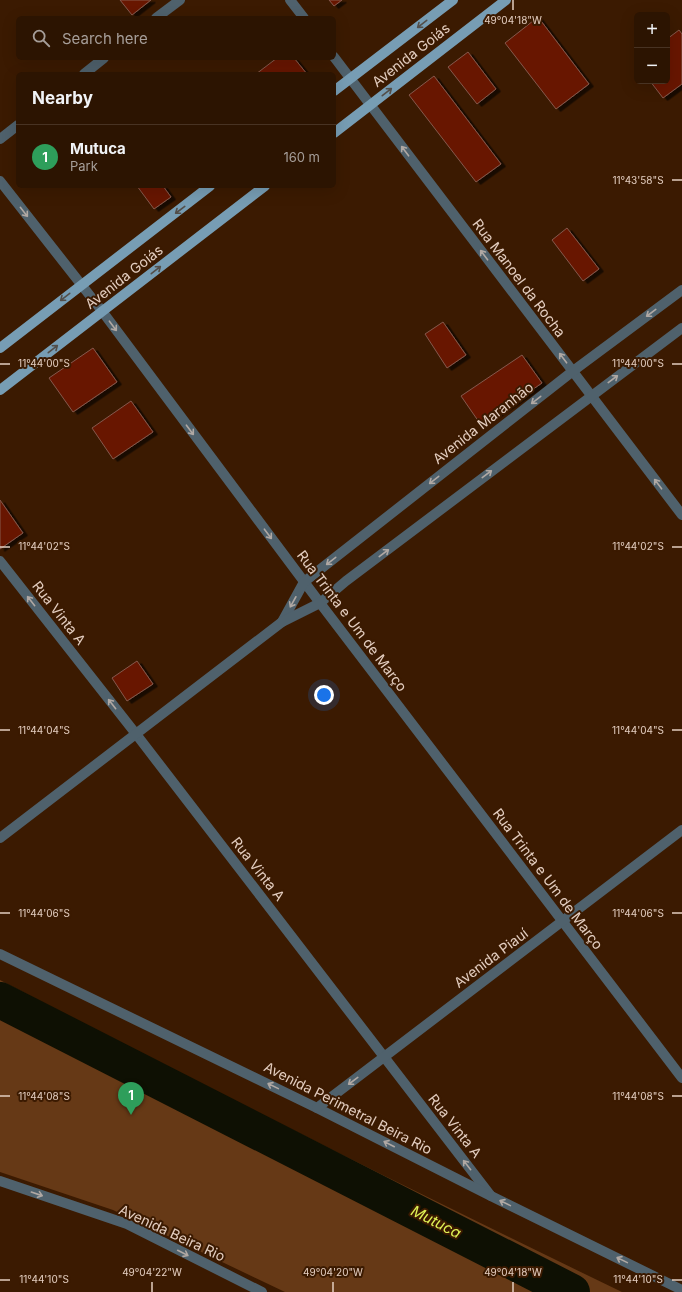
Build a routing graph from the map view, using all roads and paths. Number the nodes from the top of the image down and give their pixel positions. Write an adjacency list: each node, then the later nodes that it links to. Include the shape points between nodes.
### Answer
1 (180, 0): 5 (street)
2 (290, 0): 6 (street)
3 (452, 0): 10 (main road, Avenida Goiás, one-way to 10)
4 (506, 0): 12 (main road, Avenida Goiás, one-way to 4)
5 (159, 16)
6 (302, 16)
7 (102, 60): 9 (street)
8 (336, 60): 10 (street, Rua Manoel da Rocha)
9 (86, 72)
10 (350, 79): 11 (main road, Avenida Goiás); 12 (street, Rua Manoel da Rocha)
11 (336, 90)
12 (370, 105): 14 (main road, Avenida Goiás); 24 (street, Rua Manoel da Rocha, one-way to 12)
13 (16, 126): 15 (street)
14 (336, 131)
15 (0, 138)
16 (0, 181): 19 (street, Rua Trinta e Um de Março, one-way to 19)
17 (207, 188): 19 (main road, Avenida Goiás, one-way to 19)
18 (262, 188): 21 (main road, Avenida Goiás, one-way to 18)
19 (82, 285): 21 (street, Rua Trinta e Um de Março); 23 (main road, Avenida Goiás, one-way to 23)
20 (682, 290): 24 (street, Avenida Maranhão, one-way to 24)
21 (102, 311): 25 (main road, Avenida Goiás, one-way to 21); 29 (street, Rua Trinta e Um de Março, one-way to 29)
22 (682, 328): 26 (street, one-way to 22)
23 (0, 348)
24 (573, 371): 26 (street, Rua Manoel da Rocha); 29 (street, Avenida Maranhão, one-way to 29)
25 (0, 390)
26 (591, 395): 27 (street, Rua Manoel da Rocha, one-way to 26); 30 (street, one-way to 26)
27 (682, 515)
28 (0, 562): 32 (street, Rua Vinta A, one-way to 28)
29 (304, 582): 30 (street, Rua Trinta e Um de Março); 31 (street, one-way to 31)
30 (320, 603): 31 (street); 35 (street, Rua Trinta e Um de Março)
31 (282, 622): 32 (street)
32 (136, 734): 34 (street); 37 (street, Rua Vinta A)
33 (682, 830): 35 (street, Avenida Piauí)
34 (0, 838)
35 (562, 921): 37 (street, Avenida Piauí); 38 (street, Rua Trinta e Um de Março)
36 (0, 954): 39 (street, Avenida Perimetral Beira Rio, one-way to 36)
37 (384, 1057): 39 (street, Avenida Piauí, one-way to 39); 41 (street, Rua Vinta A, one-way to 37)
38 (682, 1078)
39 (317, 1108): 41 (street, Avenida Perimetral Beira Rio, one-way to 39)
40 (0, 1181): 43 (street, Avenida Beira Rio, one-way to 43, via 127,1224)
41 (491, 1196): 42 (street, Avenida Perimetral Beira Rio, one-way to 41)
42 (680, 1286)
43 (262, 1292)

